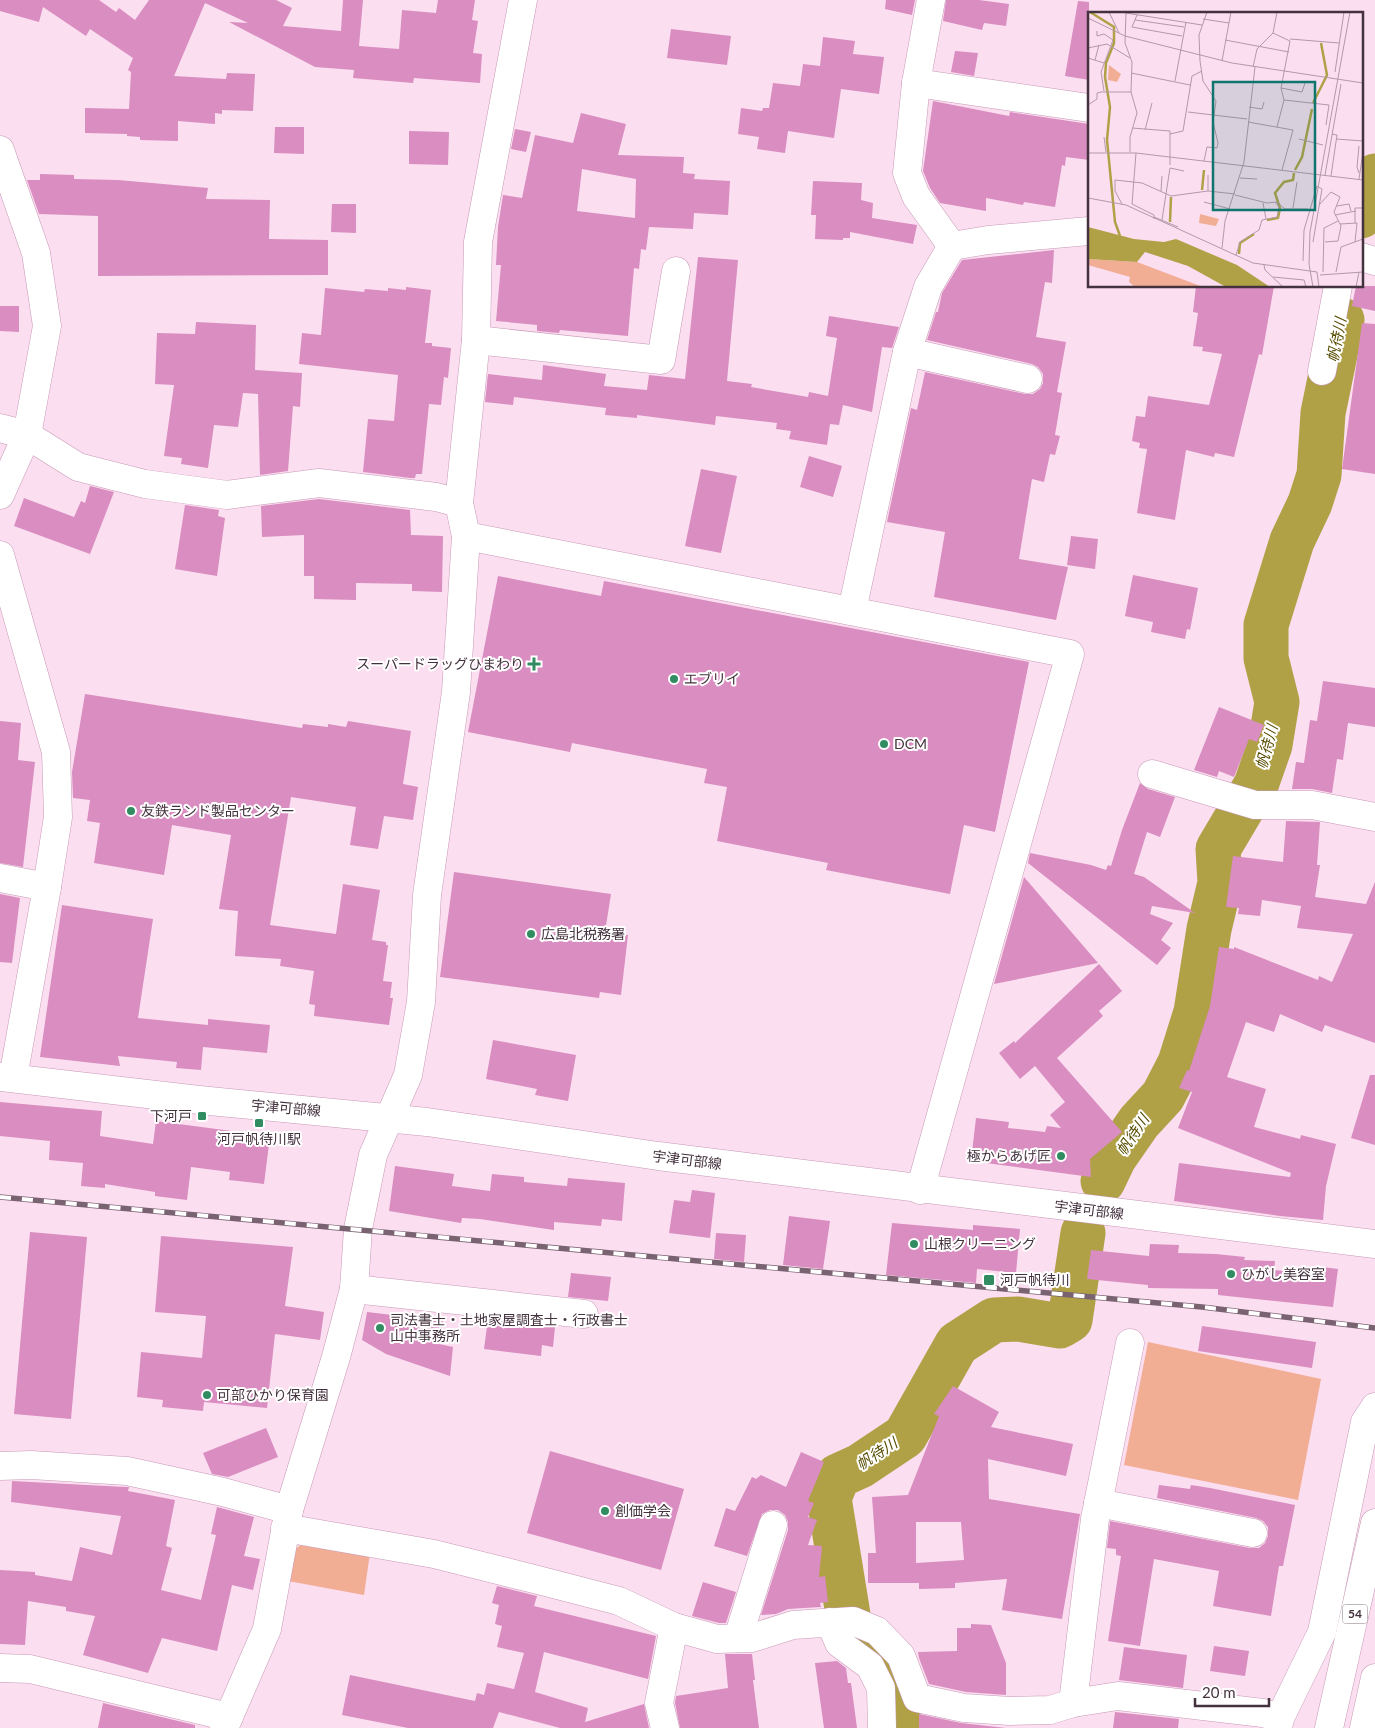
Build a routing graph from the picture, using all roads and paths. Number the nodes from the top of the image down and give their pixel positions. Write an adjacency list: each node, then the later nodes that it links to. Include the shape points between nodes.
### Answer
1 (523, 0): 12 (main road, via 478,242)
2 (931, 0): 3 (main road)
3 (916, 83): 4 (main road); 7 (main road, via 907,174 916,196)
4 (1088, 108)
5 (0, 150): 17 (main road, via 36,253 47,326)
6 (1088, 231): 7 (main road)
7 (952, 246): 13 (main road, via 928,287)
8 (1362, 257): 9 (main road)
9 (1375, 260)
10 (676, 271): 12 (main road, via 661,360)
11 (1338, 288): 14 (main road)
12 (476, 340): 19 (main road)
13 (907, 352): 15 (main road); 22 (main road)
14 (1322, 371)
15 (1028, 379)
16 (0, 428): 17 (main road)
17 (27, 435): 18 (main road); 19 (main road, via 78,466 146,484 226,494 319,483 436,497)
18 (0, 496)
19 (459, 503): 20 (main road)
20 (466, 536): 22 (main road); 28 (main road, via 456,692 427,895 421,1002 408,1075)
21 (0, 554): 26 (main road, via 56,752 58,817)
22 (852, 611): 29 (main road, via 1070,654)
23 (1152, 774): 24 (main road, via 1255,805 1312,805)
24 (1375, 817)
25 (0, 878): 26 (main road)
26 (47, 887): 27 (main road)
27 (7, 1077): 28 (main road, 宇津可部線)
28 (389, 1118): 29 (main road, 宇津可部線); 31 (main road, via 373,1155 358,1229)
29 (920, 1190): 30 (main road, 宇津可部線)
30 (1375, 1244)
31 (354, 1289): 32 (main road); 37 (main road)
32 (584, 1314)
33 (1130, 1343): 36 (main road)
34 (1375, 1407): 50 (main road, via 1366,1422 1322,1632)
35 (0, 1466): 37 (main road, via 127,1471 224,1492)
36 (1098, 1503): 40 (main road); 46 (main road)
37 (287, 1519): 42 (main road, via 619,1601); 49 (main road, via 267,1629)
38 (1375, 1523): 47 (main road, 54)
39 (773, 1525): 43 (main road)
40 (1253, 1533)
41 (830, 1622): 43 (main road, via 793,1625 752,1638); 46 (main road, via 853,1621 877,1630 901,1656 918,1698 964,1708 1010,1711 1050,1710); 52 (main road, via 840,1643 870,1666 881,1688)
42 (674, 1627): 43 (main road, via 717,1639); 51 (main road, via 659,1703)
43 (738, 1638)
44 (0, 1668): 49 (main road, via 30,1669)
45 (1375, 1678): 48 (main road)
46 (1073, 1703): 50 (main road, via 1118,1696 1263,1713)
47 (1332, 1716)
48 (1366, 1720)
49 (227, 1723)
50 (1279, 1723)
51 (665, 1728)
52 (882, 1728)

